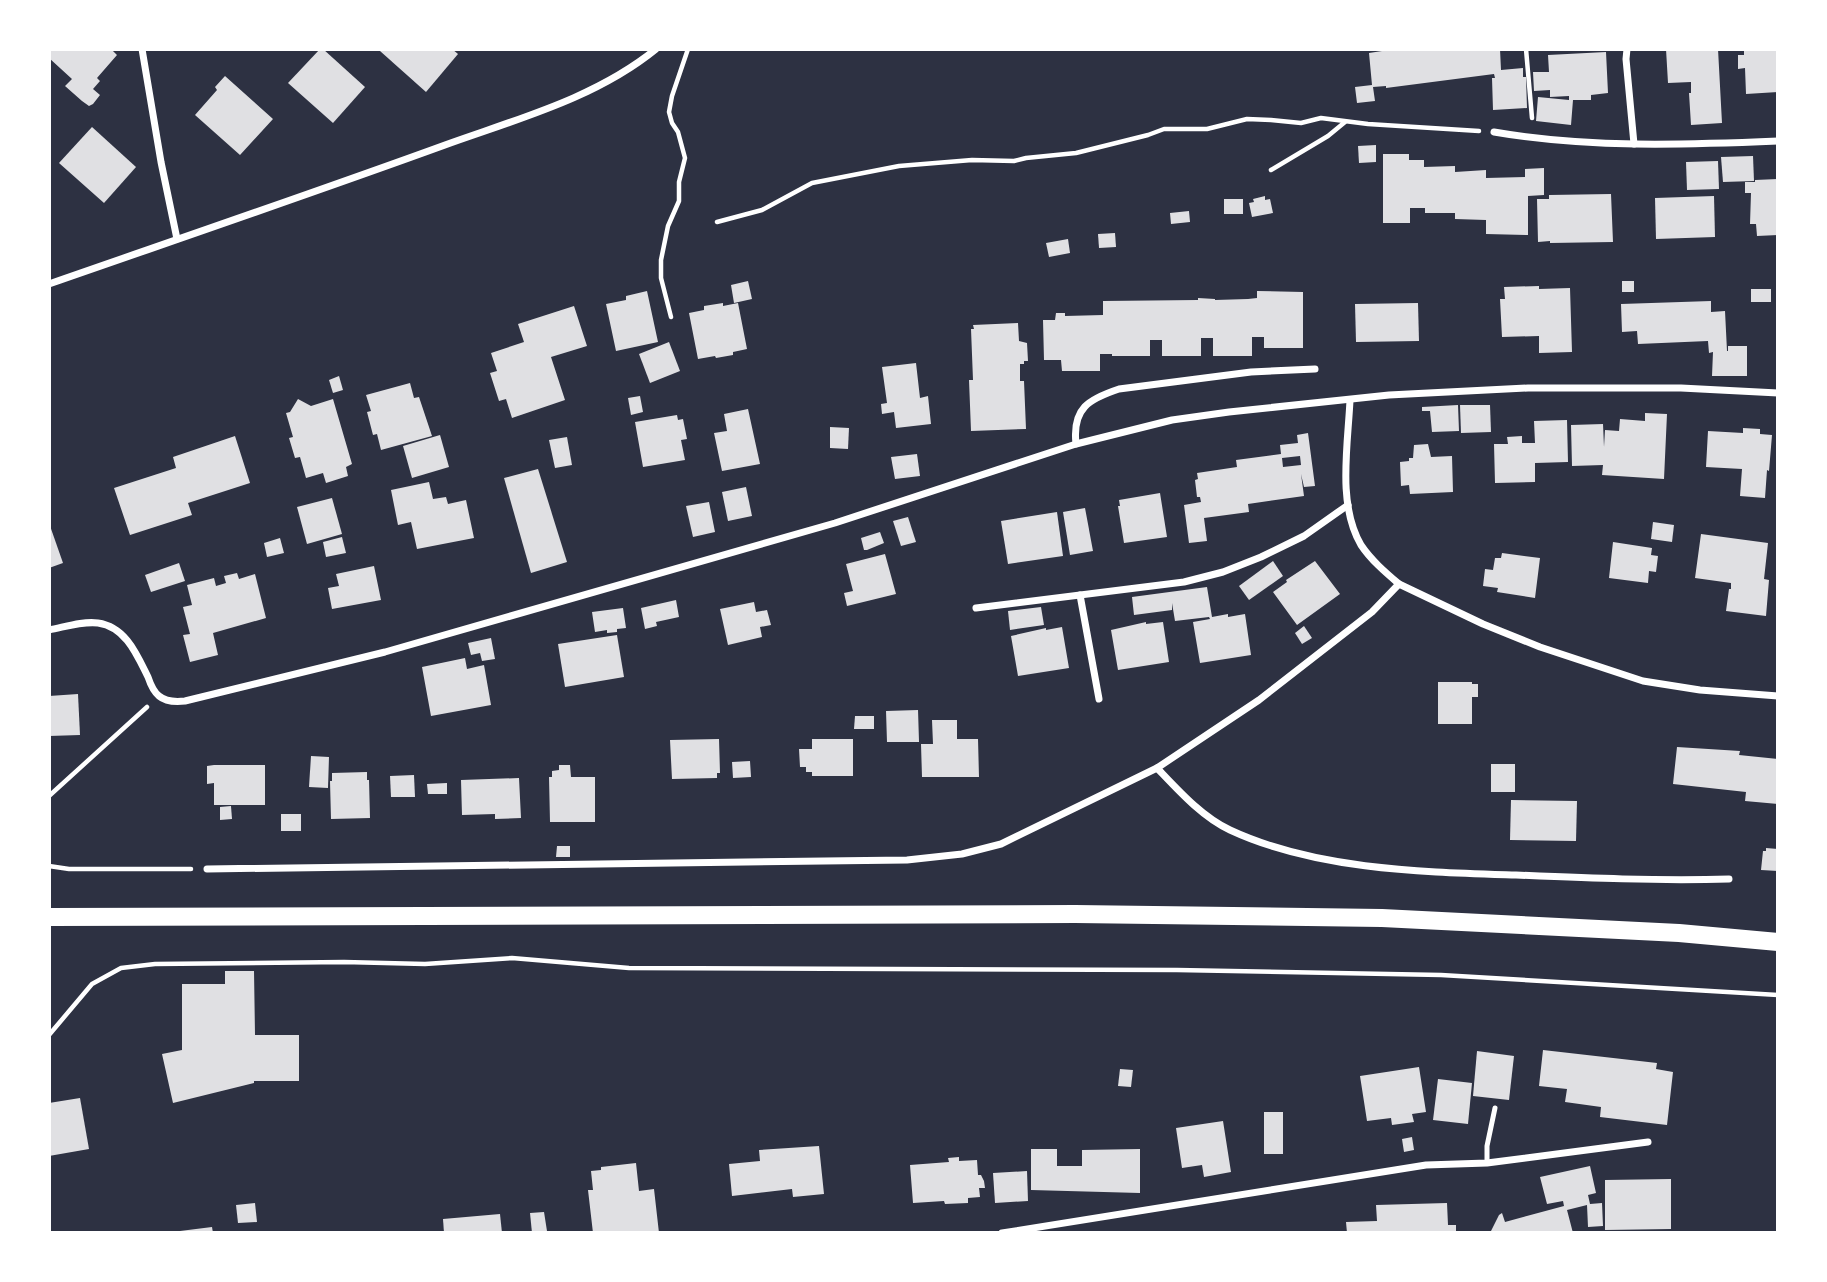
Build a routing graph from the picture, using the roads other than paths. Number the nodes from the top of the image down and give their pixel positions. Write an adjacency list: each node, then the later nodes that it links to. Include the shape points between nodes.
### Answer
1 (142, 49): 7 (street)
2 (656, 49): 7 (street, via 634,67 581,95)
3 (1627, 49): 6 (street)
4 (1493, 132): 6 (street)
5 (1778, 141): 6 (street)
6 (1634, 144)
7 (177, 239): 8 (street)
8 (49, 284)
9 (1315, 369): 12 (street, via 1119,388 1084,407 1075,425)
10 (1778, 393): 11 (street, via 1528,388)
11 (1350, 400): 12 (street, via 1172,420); 13 (street)
12 (1076, 444): 17 (street, via 835,523 385,652 185,701 159,696 135,651 111,626 80,624)
13 (1348, 505): 14 (street, via 1362,546); 15 (street, via 1304,536 1223,572 1184,582)
14 (1399, 584): 18 (street, via 1539,647 1643,681); 20 (street, via 1372,612 1259,700)
15 (1080, 595): 16 (street); 19 (street)
16 (976, 608)
17 (49, 630)
18 (1778, 696)
19 (1099, 699)
20 (1157, 768): 21 (street, via 1000,844 907,860); 22 (street, via 1192,804 1227,829 1266,845 1342,862 1438,872 1661,881)
21 (207, 869)
22 (1729, 879)
23 (49, 917): 24 (main road, via 1173,915 1382,918)
24 (1711, 935): 25 (main road); 26 (main road)
25 (1778, 936)
26 (1778, 942)
27 (1494, 1108): 29 (lane)
28 (1648, 1142): 29 (street)
29 (1487, 1163): 30 (street, via 1426,1165)
30 (1002, 1233)

